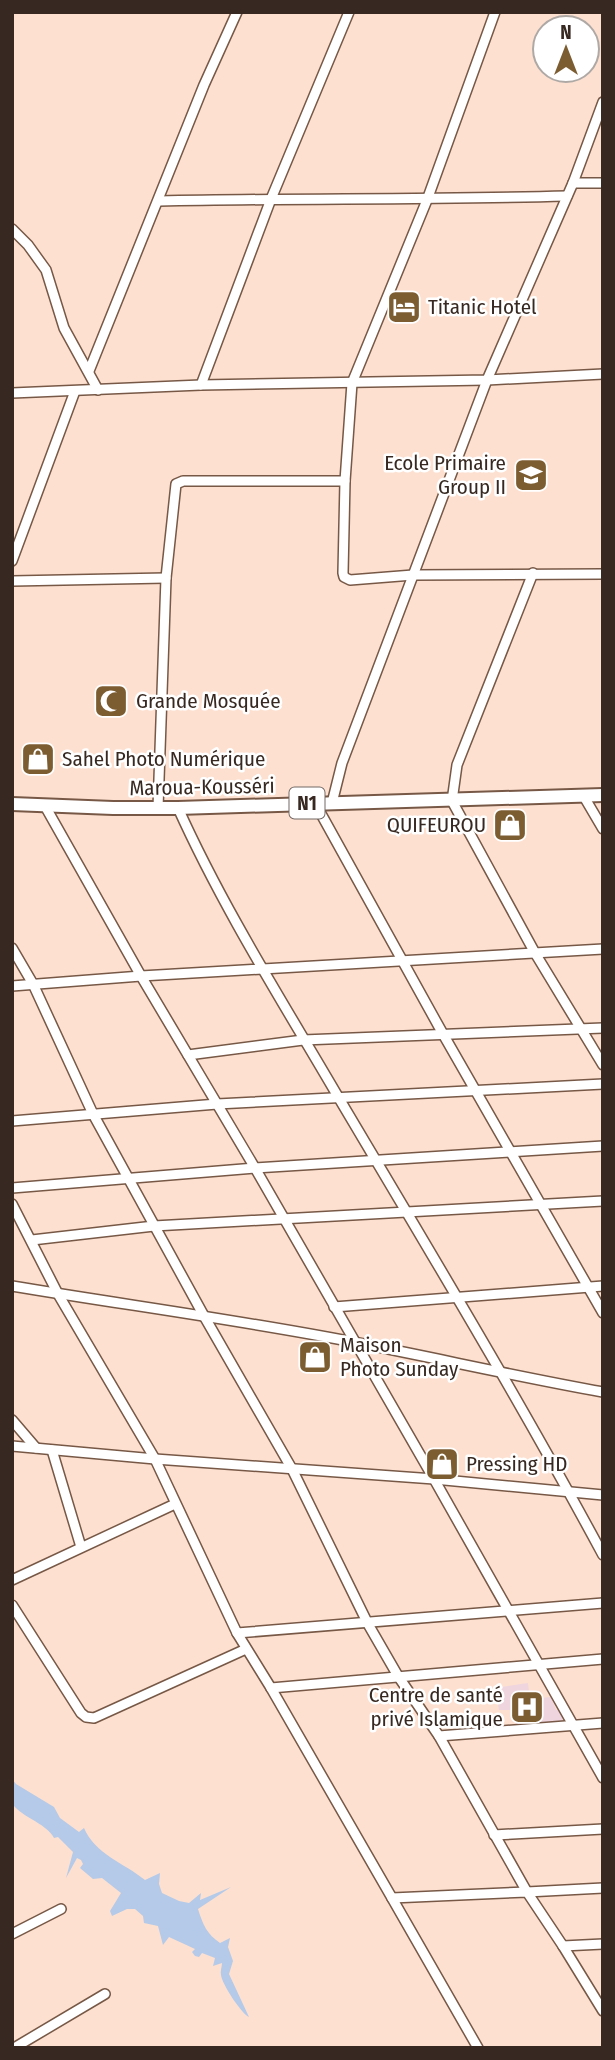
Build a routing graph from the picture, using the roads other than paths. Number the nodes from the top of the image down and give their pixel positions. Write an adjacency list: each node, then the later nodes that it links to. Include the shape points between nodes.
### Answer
1 (237, 12): 10 (street)
2 (349, 12): 8 (street)
3 (495, 12): 9 (street)
4 (603, 102): 5 (street)
5 (573, 183): 6 (street); 7 (street)
6 (603, 183)
7 (567, 196): 9 (street); 14 (street)
8 (271, 198): 9 (street); 10 (street); 16 (street)
9 (427, 200): 15 (street)
10 (159, 201): 12 (street)
11 (12, 229): 12 (street, via 46,270 64,328)
12 (89, 371): 17 (street)
13 (603, 374): 14 (street)
14 (487, 380): 15 (street); 24 (street)
15 (352, 383): 16 (street); 20 (street)
16 (201, 385): 17 (street)
17 (98, 390): 18 (street)
18 (75, 391): 19 (street); 21 (street)
19 (12, 393)
20 (345, 481): 24 (street, via 344,577); 25 (street, via 179,482 174,490)
21 (12, 561)
22 (533, 573): 23 (street); 24 (street); 29 (street, via 457,765)
23 (603, 573)
24 (413, 575): 31 (street, via 342,763)
25 (166, 578): 26 (street); 34 (street)
26 (12, 581)
27 (583, 795): 28 (highway, Maroua-Kousséri / N1); 29 (highway, Maroua-Kousséri / N1); 36 (street)
28 (603, 795)
29 (452, 801): 31 (highway, Maroua-Kousséri / N1); 39 (street)
30 (315, 803): 31 (highway, Maroua-Kousséri / N1); 35 (highway, Maroua-Kousséri / N1); 40 (street)
31 (332, 803)
32 (12, 804): 33 (highway, Maroua-Kousséri / N1)
33 (45, 806): 34 (highway, Maroua-Kousséri / N1); 42 (street)
34 (158, 808): 35 (highway, Maroua-Kousséri / N1)
35 (178, 808): 41 (street)
36 (603, 829)
37 (12, 948): 43 (street)
38 (603, 949): 39 (street)
39 (535, 953): 40 (street); 46 (street)
40 (402, 961): 41 (street); 47 (street)
41 (263, 969): 42 (street); 48 (street)
42 (141, 976): 43 (street); 49 (street)
43 (33, 984): 44 (street); 55 (street)
44 (12, 986)
45 (603, 1028): 46 (street)
46 (582, 1029): 47 (street); 50 (street)
47 (443, 1034): 48 (street); 52 (street)
48 (303, 1040): 49 (street); 53 (street)
49 (188, 1055): 54 (street)
50 (603, 1065)
51 (603, 1084): 52 (street)
52 (476, 1091): 53 (street); 58 (street)
53 (339, 1097): 54 (street); 59 (street)
54 (216, 1104): 55 (street); 60 (street)
55 (93, 1114): 56 (street); 61 (street)
56 (12, 1121)
57 (603, 1146): 58 (street)
58 (512, 1152): 59 (street); 65 (street)
59 (375, 1159): 60 (street); 66 (street)
60 (255, 1168): 61 (street); 67 (street)
61 (129, 1177): 62 (street); 68 (street)
62 (12, 1188)
63 (603, 1201): 65 (street)
64 (12, 1204): 69 (street)
65 (541, 1205): 66 (street); 72 (street)
66 (406, 1213): 67 (street); 74 (street)
67 (283, 1218): 68 (street); 75 (street)
68 (154, 1226): 69 (street); 77 (street)
69 (32, 1240): 73 (street)
70 (12, 1286): 73 (street)
71 (603, 1286): 72 (street)
72 (587, 1287): 74 (street); 76 (street)
73 (58, 1294): 77 (street); 85 (street)
74 (456, 1298): 75 (street); 79 (street)
75 (334, 1307): 78 (street)
76 (603, 1313)
77 (204, 1316): 78 (street); 86 (street)
78 (354, 1342): 79 (street); 87 (street)
79 (501, 1374): 80 (street); 88 (street)
80 (603, 1392)
81 (12, 1420): 83 (street)
82 (12, 1446): 83 (street)
83 (36, 1448): 84 (street)
84 (52, 1450): 85 (street); 91 (street)
85 (155, 1459): 86 (street); 90 (street)
86 (292, 1469): 87 (street); 97 (street)
87 (434, 1479): 88 (street); 96 (street)
88 (570, 1494): 89 (street); 92 (street)
89 (603, 1496)
90 (175, 1504): 91 (street); 98 (street)
91 (81, 1547): 93 (street)
92 (603, 1555)
93 (12, 1580)
94 (603, 1603): 96 (street)
95 (12, 1605): 99 (street, via 86,1717 94,1718)
96 (509, 1612): 97 (street); 101 (street)
97 (368, 1624): 98 (street); 102 (street)
98 (237, 1633): 99 (street)
99 (246, 1649): 103 (street)
100 (603, 1659): 101 (street)
101 (539, 1665): 102 (street); 105 (street)
102 (398, 1675): 103 (street); 106 (street)
103 (271, 1688): 112 (street)
104 (603, 1723): 105 (street)
105 (573, 1725): 106 (street); 107 (street)
106 (439, 1736): 109 (street)
107 (603, 1778)
108 (603, 1829): 109 (street)
109 (494, 1835): 111 (street)
110 (603, 1888): 111 (street)
111 (527, 1892): 112 (street); 116 (street)
112 (392, 1898): 120 (street)
113 (61, 1909): 114 (street)
114 (12, 1934)
115 (603, 1944): 116 (street)
116 (563, 1946): 118 (street)
117 (105, 1994): 119 (street)
118 (603, 2011)
119 (14, 2048)
120 (478, 2048)

